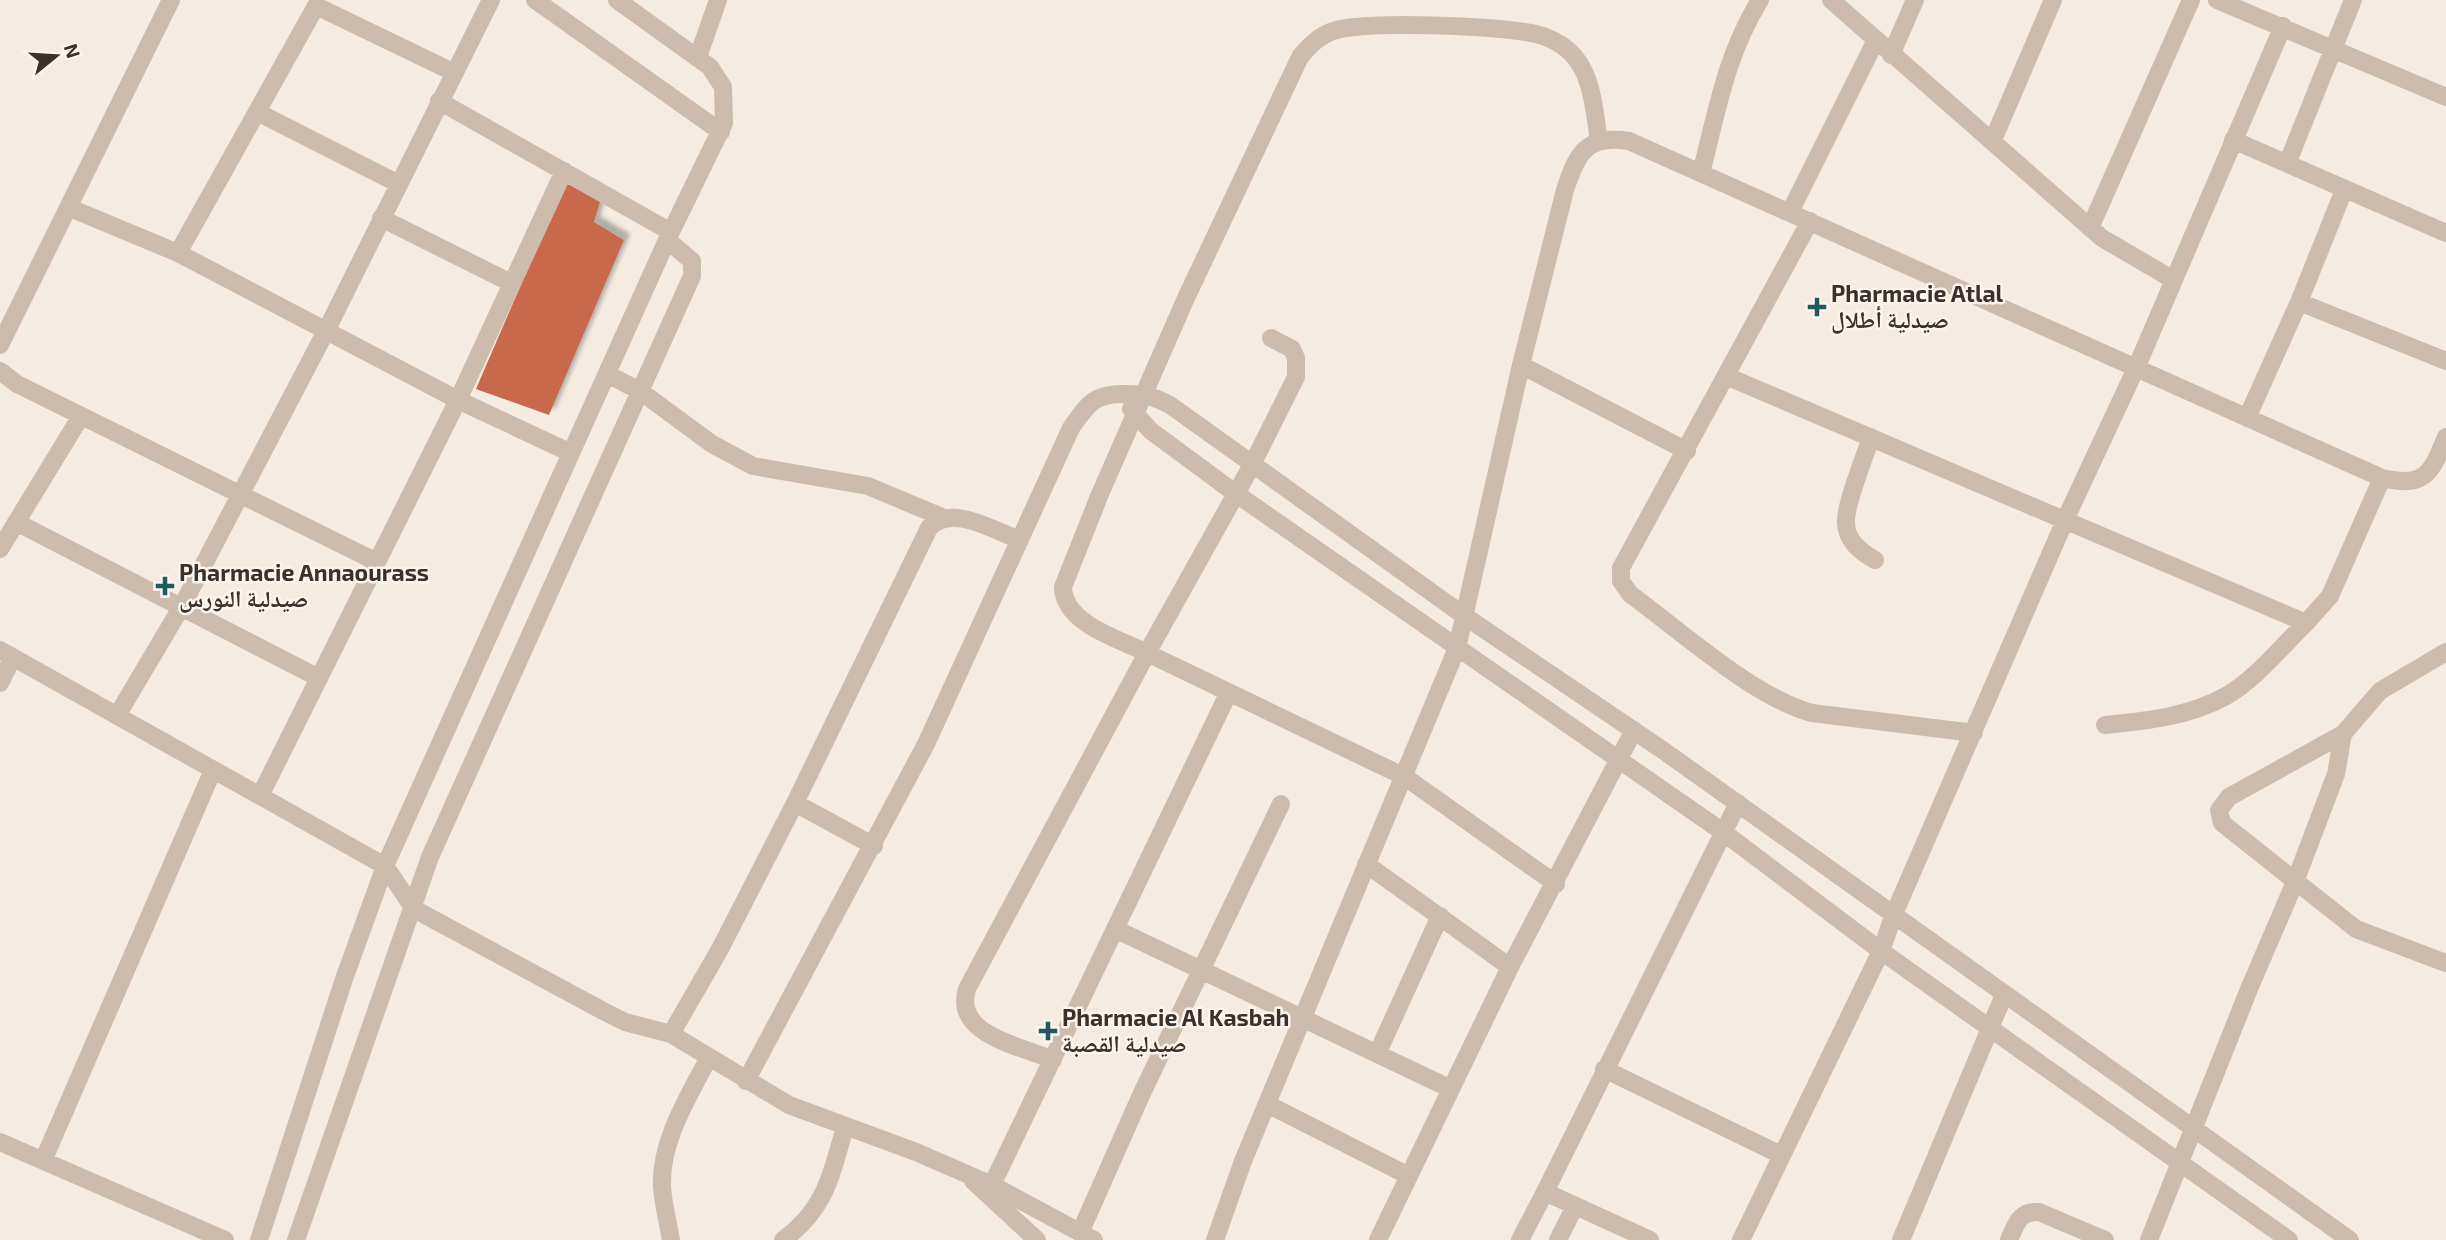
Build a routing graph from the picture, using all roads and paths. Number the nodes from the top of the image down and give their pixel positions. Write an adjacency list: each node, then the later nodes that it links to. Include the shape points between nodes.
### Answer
1 (171, 0): 32 (street)
2 (491, 0): 19 (street)
3 (535, 0): 23 (street)
4 (617, 0): 18 (street)
5 (718, 0): 18 (street)
6 (1760, 0): 29 (street, via 1730,59)
7 (1831, 0): 15 (street)
8 (1915, 0): 17 (street)
9 (2053, 0): 25 (street)
10 (2191, 0): 36 (street)
11 (2217, 0): 14 (street)
12 (2353, 0): 16 (street)
13 (310, 3): 19 (street); 22 (street)
14 (2283, 26): 16 (street); 26 (street)
15 (1876, 40): 17 (street); 33 (street)
16 (2332, 48): 20 (street); 27 (street)
17 (1891, 55): 25 (street)
18 (698, 57): 23 (street, via 723,87 726,110)
19 (453, 72): 21 (street)
20 (2446, 97)
21 (439, 101): 28 (street); 30 (street)
22 (257, 112): 30 (street); 39 (street)
23 (721, 132): 38 (street)
24 (1599, 140): 29 (street, via 1629,141); 47 (street, via 1584,149 1573,165); 54 (street, via 1590,88 1580,62 1556,41 1539,34 1376,26 1335,30 1315,40 1300,57 1186,298)
25 (1993, 140): 36 (street)
26 (2233, 140): 27 (street); 40 (street)
27 (2287, 164): 31 (street)
28 (564, 171): 38 (street); 41 (street)
29 (1701, 173): 33 (street)
30 (397, 183): 34 (street)
31 (2344, 190): 37 (street); 42 (street)
32 (70, 208): 39 (street); 45 (street)
33 (1790, 212): 35 (street)
34 (381, 218): 41 (street); 43 (street)
35 (1810, 221): 48 (street); 51 (street)
36 (2090, 228): 40 (street)
37 (2446, 233)
38 (669, 236): 50 (street); 52 (street, via 690,257 694,268)
39 (178, 253): 43 (street)
40 (2172, 279): 48 (street)
41 (511, 283): 55 (street)
42 (2300, 302): 46 (street); 58 (street)
43 (326, 331): 55 (street); 66 (street)
44 (1271, 338): 63 (street, via 1292,349 1296,377)
45 (0, 345)
46 (2446, 361)
47 (1521, 365): 61 (street); 75 (street)
48 (2137, 366): 58 (street); 68 (street)
49 (0, 370): 56 (street, via 17,384)
50 (607, 374): 52 (street); 62 (street)
51 (1726, 376): 59 (street); 61 (street)
52 (640, 391): 67 (street, via 712,444 753,466 868,486); 102 (street, via 430,857)
53 (1122, 394): 54 (street); 57 (street); 70 (street, via 1104,394 1083,411)
54 (1146, 394): 57 (street); 63 (street, via 1170,405)
55 (458, 400): 62 (street); 73 (street)
56 (81, 416): 66 (street); 69 (street)
57 (1135, 416): 65 (street); 79 (street, via 1067,575 1063,597 1080,619)
58 (2247, 418): 64 (street)
59 (1871, 437): 68 (street); 72 (street, via 1845,521 1860,551)
60 (2446, 437): 64 (street, via 2431,471 2424,476 2405,483)
61 (1687, 451): 87 (street, via 1621,568 1621,581 1630,594 1762,691 1791,707)
62 (571, 453): 99 (street)
63 (1252, 465): 65 (street); 75 (street)
64 (2382, 478): 76 (street, via 2330,596)
65 (1235, 493): 77 (street); 79 (street)
66 (241, 494): 73 (street); 74 (street)
67 (942, 517): 70 (street, via 956,517); 93 (street, via 929,528)
68 (2066, 518): 76 (street); 87 (street)
69 (16, 522): 71 (street); 74 (street)
70 (1020, 540): 97 (street, via 926,744)
71 (0, 549)
72 (1875, 560)
73 (377, 562): 81 (street)
74 (182, 606): 81 (street); 84 (street)
75 (1466, 617): 77 (street); 86 (street)
76 (2306, 623): 85 (street, via 2227,695 2166,718)
77 (1457, 648): 89 (street); 91 (street)
78 (2446, 652): 88 (street, via 2381,691)
79 (1147, 653): 83 (street); 116 (street, via 963,1002 967,1018 982,1031)
80 (6, 654): 82 (street); 84 (street)
81 (319, 678): 92 (street)
82 (0, 682)
83 (1228, 694): 91 (street); 105 (street)
84 (118, 714): 90 (street)
85 (2105, 725)
86 (1634, 730): 89 (street); 94 (street)
87 (1974, 733): 103 (street)
88 (2343, 734): 100 (street, via 2336,774); 100 (street, via 2229,796 2219,810 2222,823)
89 (1618, 759): 96 (street); 101 (street)
90 (214, 770): 92 (street); 126 (street)
91 (1405, 777): 98 (street); 101 (street)
92 (260, 796): 99 (street)
93 (795, 803): 97 (street); 113 (street)
94 (1738, 803): 96 (street); 103 (street)
95 (1281, 804): 109 (street)
96 (1723, 832): 106 (street); 117 (street)
97 (873, 845): 118 (street)
98 (1366, 864): 104 (street); 111 (street)
99 (385, 866): 102 (street); 134 (street)
100 (2295, 882): 107 (street, via 2356,929); 122 (street)
101 (1556, 884): 108 (street)
102 (414, 909): 113 (street, via 625,1022); 135 (street)
103 (1894, 914): 106 (street); 110 (street)
104 (1440, 916): 108 (street); 114 (street)
105 (1115, 929): 109 (street); 116 (street)
106 (1881, 951): 112 (street); 124 (street)
107 (2446, 963)
108 (1510, 967): 119 (street)
109 (1200, 972): 111 (street); 132 (street)
110 (2004, 995): 112 (street); 122 (street)
111 (1303, 1020): 114 (street); 120 (street)
112 (1989, 1028): 125 (street); 145 (street)
113 (671, 1034): 115 (street)
114 (1378, 1052): 119 (street)
115 (709, 1057): 118 (street); 136 (street, via 682,1110 663,1167)
116 (1053, 1060): 129 (street)
117 (1604, 1069): 124 (street); 130 (street)
118 (746, 1081): 121 (street, via 789,1105)
119 (1451, 1089): 128 (street)
120 (1267, 1104): 128 (street); 139 (street)
121 (845, 1127): 127 (street); 137 (street, via 822,1200 813,1215)
122 (2194, 1128): 125 (street); 150 (street)
123 (0, 1142): 126 (street)
124 (1781, 1155): 144 (street)
125 (2180, 1160): 148 (street); 149 (street)
126 (43, 1161): 133 (street)
127 (968, 1176): 129 (street); 138 (street)
128 (1409, 1176): 140 (street)
129 (992, 1185): 132 (street)
130 (1545, 1192): 131 (street); 141 (street)
131 (1575, 1206): 142 (street); 143 (street)
132 (1087, 1237)
133 (225, 1240)
134 (259, 1240)
135 (296, 1240)
136 (671, 1240)
137 (783, 1240)
138 (1037, 1240)
139 (1215, 1240)
140 (1378, 1240)
141 (1520, 1240)
142 (1558, 1240)
143 (1650, 1240)
144 (1741, 1240)
145 (1901, 1240)
146 (2009, 1240): 147 (street, via 2017,1221 2030,1211)
147 (2105, 1240)
148 (2150, 1240)
149 (2289, 1240)
150 (2350, 1240)

